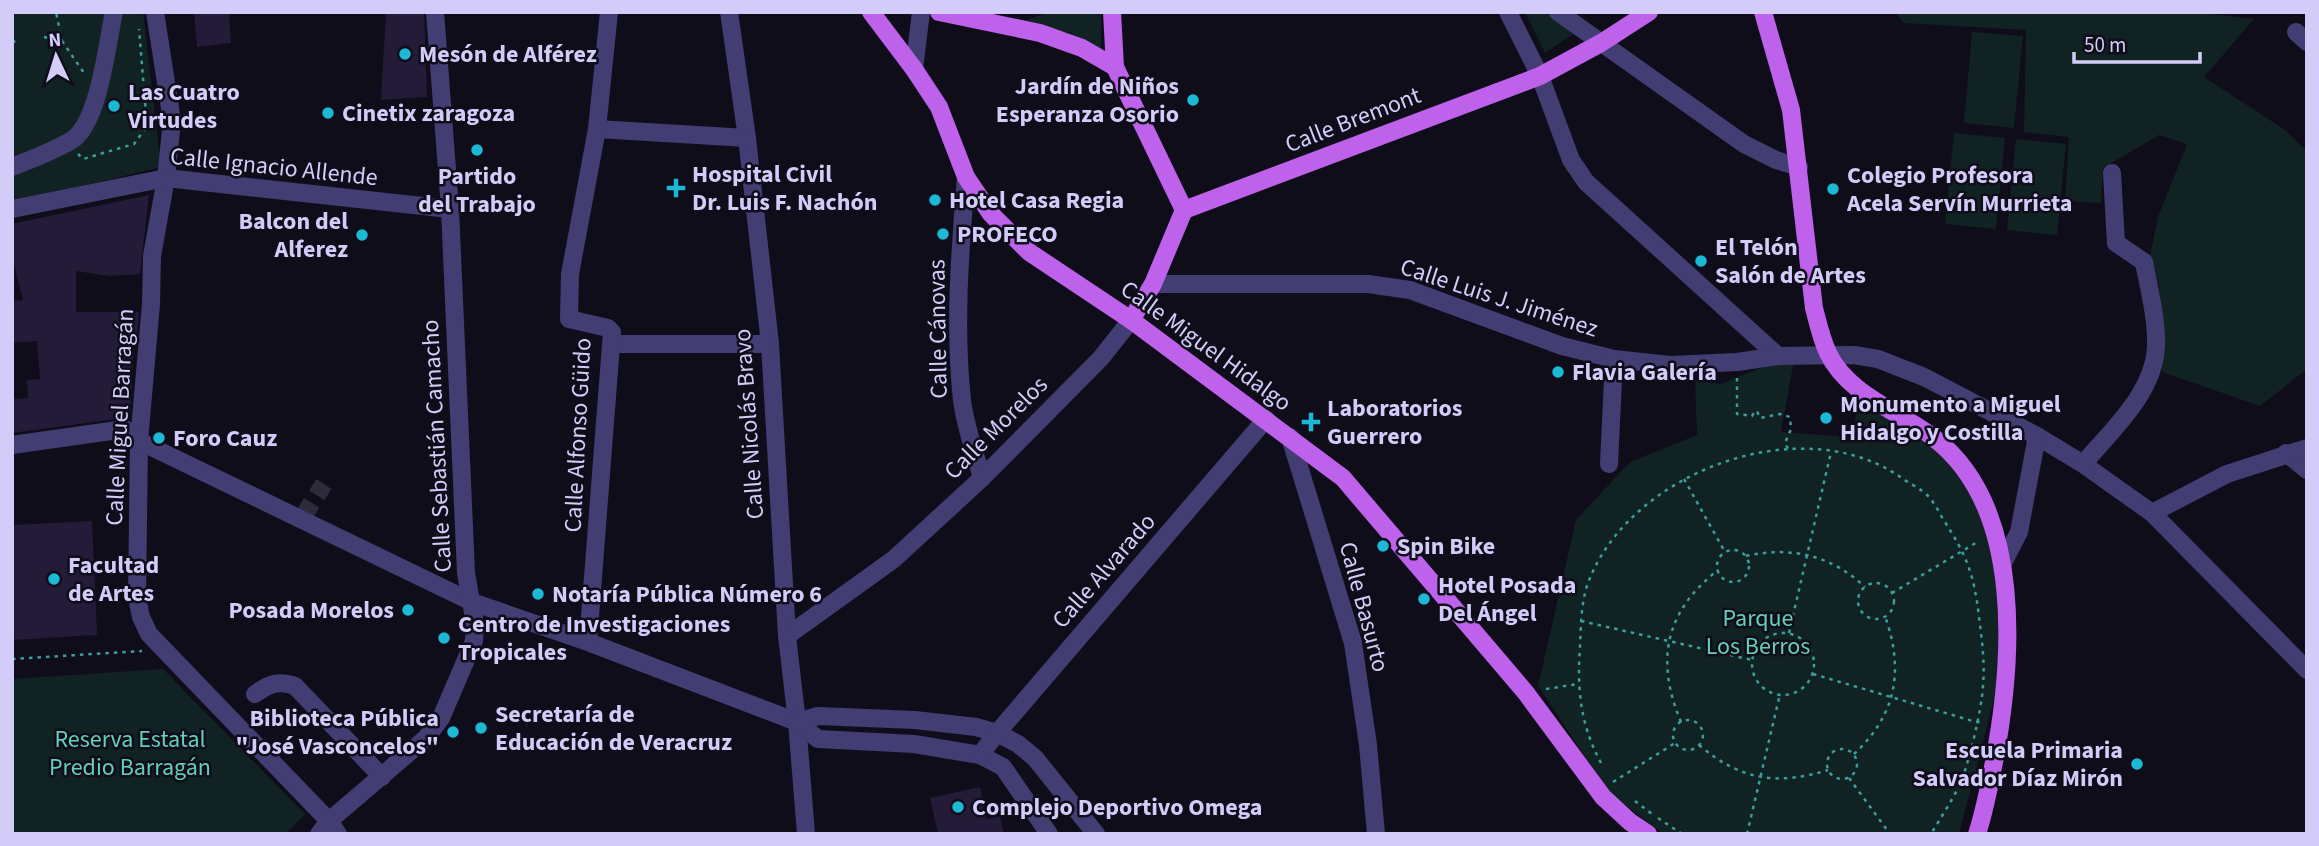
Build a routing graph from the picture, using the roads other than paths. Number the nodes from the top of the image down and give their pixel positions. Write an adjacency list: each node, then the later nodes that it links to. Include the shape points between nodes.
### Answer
1 (114, 12): 20 (street, via 94,109 86,127 74,139)
2 (155, 12): 24 (street, Calle Miguel Barragán, via 172,121)
3 (435, 12): 26 (street, Calle Sebastián Camacho)
4 (609, 12): 18 (street, Calle Alfonso Güido)
5 (729, 12): 19 (street, Calle Nicolás Bravo)
6 (871, 12): 16 (main road, Calle Miguel Hidalgo)
7 (921, 12): 16 (street)
8 (939, 12): 15 (main road, via 1040,33 1082,48)
9 (1112, 12): 15 (main road)
10 (1508, 12): 17 (street)
11 (1558, 12): 14 (street)
12 (1648, 12): 14 (main road, Calle Bremont)
13 (1763, 12): 21 (main road, via 1791,110)
14 (1601, 43): 17 (main road, Calle Bremont); 21 (street, via 1744,144)
15 (1115, 67): 27 (main road)
16 (914, 69): 23 (main road, Calle Miguel Hidalgo, via 939,107)
17 (1540, 76): 27 (main road, Calle Bremont); 32 (street, via 1571,160 1586,182)
18 (597, 129): 19 (street); 30 (street, Calle Alfonso Güido, via 570,274 569,319 608,328)
19 (747, 138): 31 (street, Calle Nicolás Bravo)
20 (12, 167)
21 (1799, 167): 33 (main road, via 1814,307)
22 (2112, 173): 43 (street, via 2116,243 2144,262 2156,348 2152,370 2139,395)
23 (966, 177): 29 (main road, Calle Miguel Hidalgo, via 991,214 1029,252); 45 (street, Calle Cánovas, via 958,342 962,403)
24 (166, 178): 25 (street, Calle Ignacio Allende); 26 (street, Calle Ignacio Allende); 38 (street, Calle Miguel Barragán, via 152,256)
25 (12, 209)
26 (450, 209): 48 (street, Calle Sebastián Camacho, via 466,573)
27 (1184, 209): 28 (main road, Calle Morelos)
28 (1153, 284): 29 (main road, Calle Morelos); 34 (street, Calle Luis J. Jiménez, via 1368,284 1410,290 1562,346)
29 (1131, 320): 35 (main road, Calle Miguel Hidalgo); 45 (street, Calle Morelos, via 1101,358)
30 (613, 344): 31 (street); 50 (street, Calle Alfonso Güido)
31 (770, 344): 49 (street, Calle Nicolás Bravo)
32 (1778, 356): 33 (street, Calle Luis J. Jiménez); 34 (street, Calle Luis J. Jiménez, via 1670,365)
33 (1829, 356): 36 (street, Calle Luis J. Jiménez, via 1878,359); 47 (main road, via 1845,378 1935,439 1958,463 1976,489)
34 (1615, 359): 42 (street)
35 (1266, 419): 37 (main road, Calle Miguel Hidalgo); 54 (street, Calle Alvarado)
36 (2037, 436): 43 (street, Calle Luis J. Jiménez); 47 (street, via 2019,532)
37 (1290, 437): 61 (street, Calle Basurto, via 1353,643); 62 (main road, Calle Miguel Hidalgo, via 1343,478 1526,693 1603,797)
38 (139, 441): 39 (street, via 125,429); 48 (street); 57 (street, Calle Miguel Barragán, via 138,598 149,634)
39 (12, 444)
40 (2307, 448): 41 (street)
41 (2286, 453): 44 (street); 46 (street, via 2227,474)
42 (1609, 464)
43 (2083, 464): 46 (street, Calle Luis J. Jiménez)
44 (2307, 470)
45 (982, 478): 49 (street, Calle Morelos, via 894,559)
46 (2152, 513): 51 (street, Calle Luis J. Jiménez)
47 (2002, 565): 63 (main road, via 2008,659 2002,723)
48 (472, 602): 50 (street); 56 (street, Calle Sebastián Camacho, via 474,641 441,718 426,738)
49 (787, 636): 53 (street, Calle Nicolás Bravo)
50 (588, 642): 53 (street)
51 (2307, 670)
52 (255, 694): 56 (street, via 270,684 295,686)
53 (797, 722): 54 (street, via 818,716 915,720); 55 (street, via 818,739 914,744); 58 (street, Calle Nicolás Bravo)
54 (997, 733): 55 (street, Calle Alvarado); 60 (street, via 1035,758)
55 (980, 755): 59 (street, via 1003,767)
56 (382, 777): 57 (street, Calle Sebastián Camacho)
57 (329, 829)
58 (806, 834)
59 (1049, 834)
60 (1096, 834)
61 (1376, 834)
62 (1648, 834)
63 (1977, 834)

